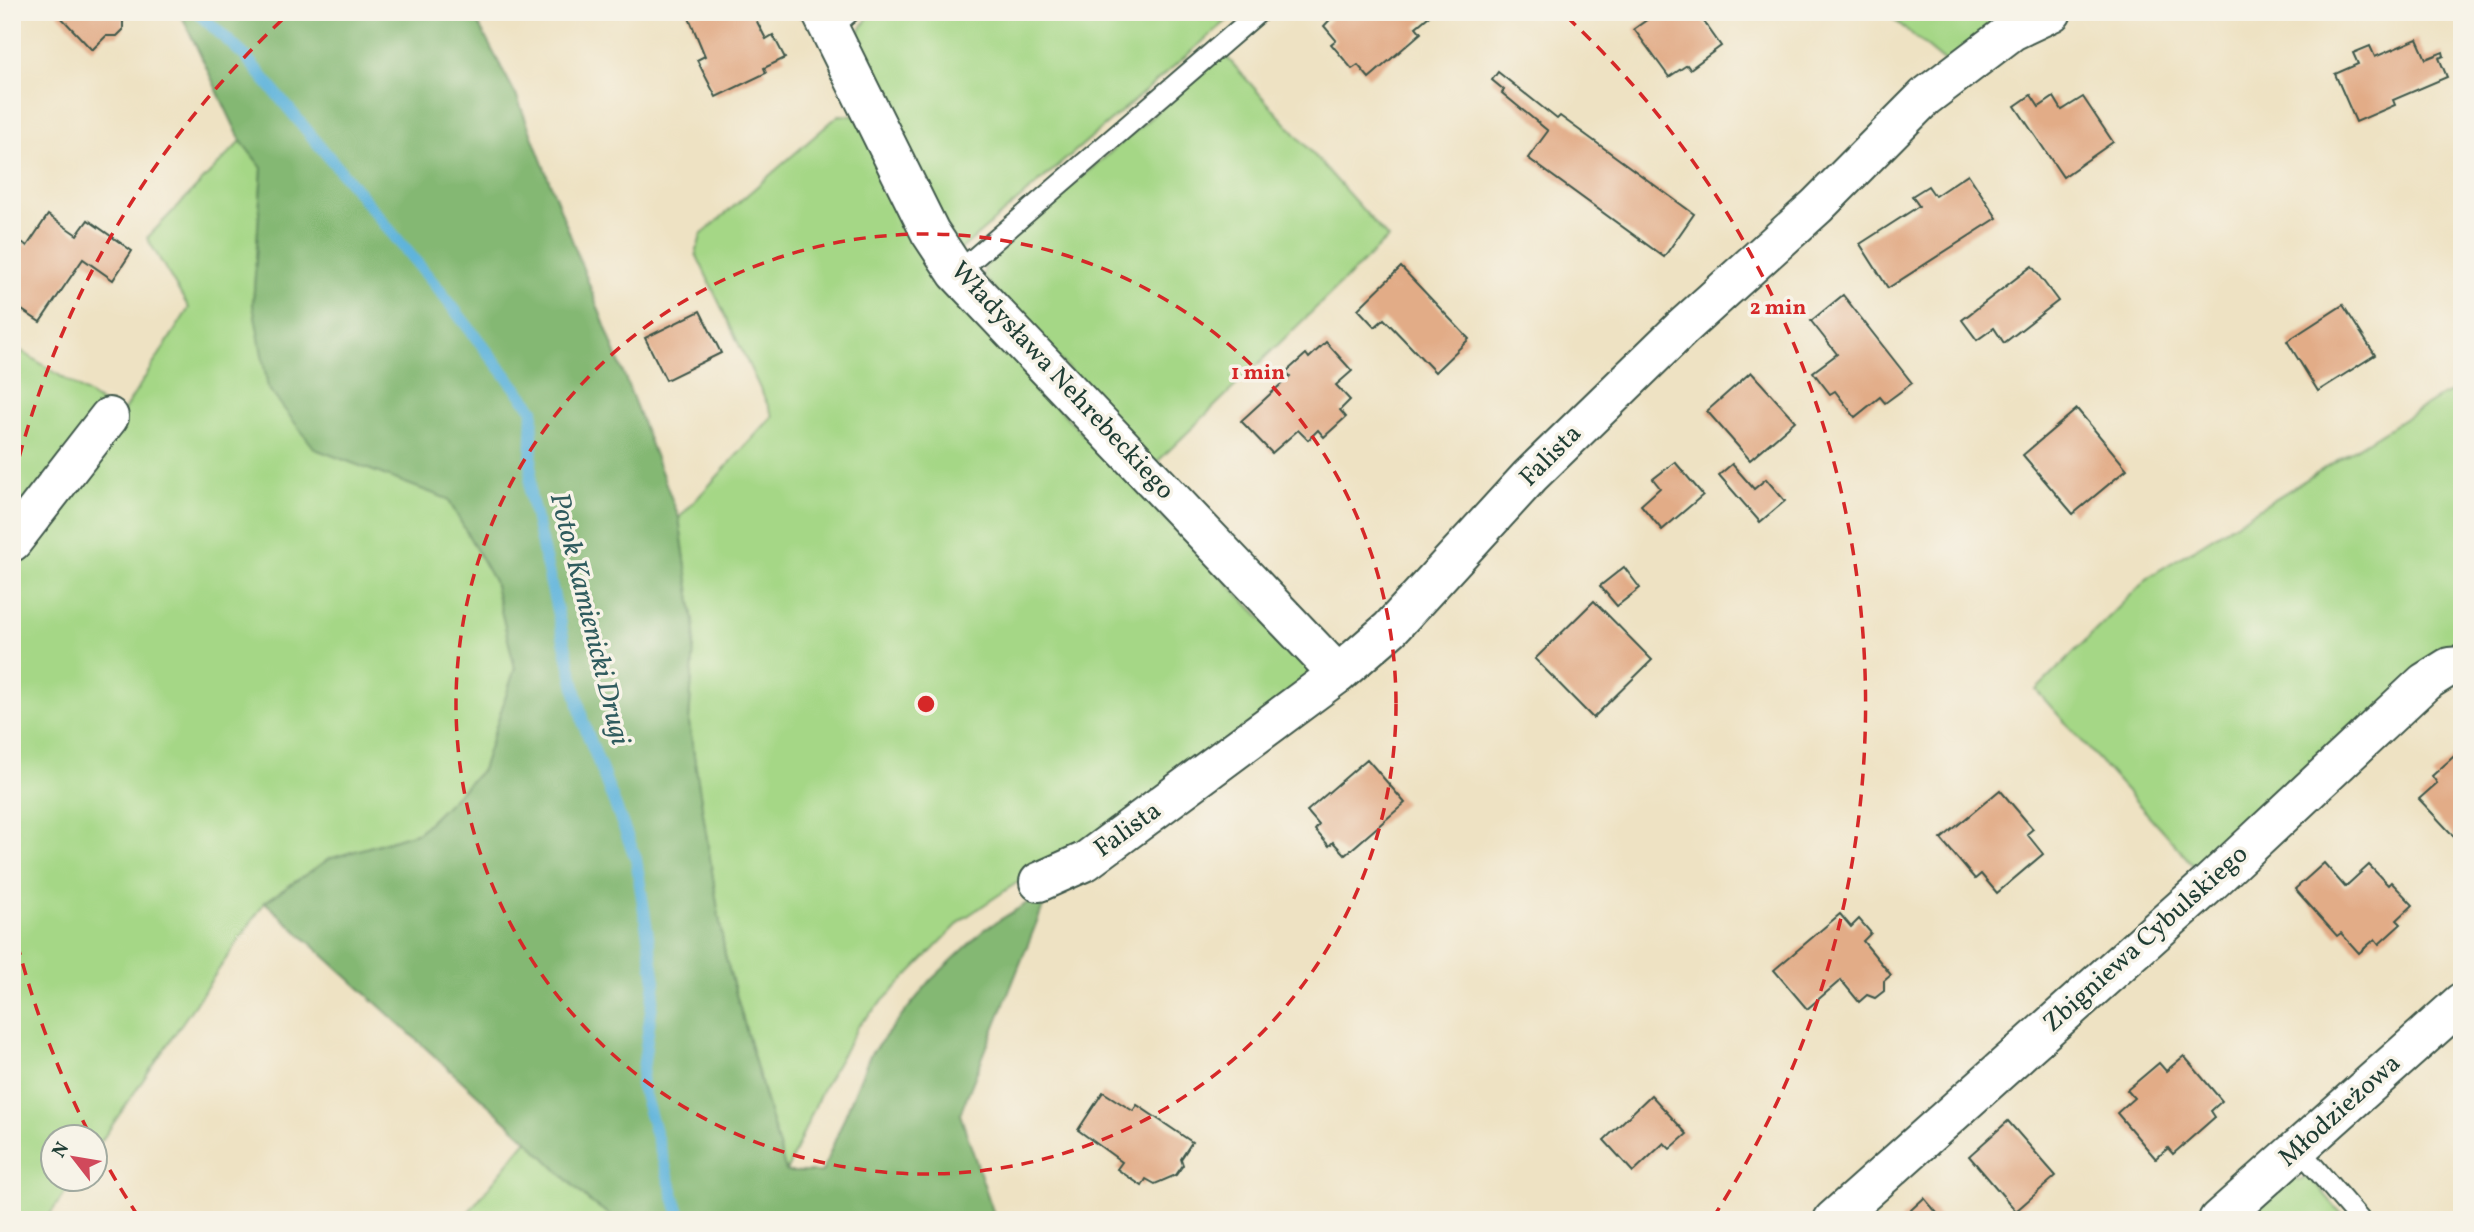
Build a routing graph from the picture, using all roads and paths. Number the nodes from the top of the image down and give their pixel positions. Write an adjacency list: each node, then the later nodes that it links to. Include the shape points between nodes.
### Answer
1 (1259, 12): 4 (lane)
2 (2052, 12): 8 (street, Falista, via 2012,31 1925,97 1817,206 1681,329 1530,476 1390,629)
3 (834, 18): 4 (street, Władysława Nehrebeckiego, via 930,232)
4 (957, 273): 8 (street, Władysława Nehrebeckiego)
5 (109, 417): 6 (street)
6 (12, 542)
7 (2462, 666): 12 (street, Zbigniewa Cybulskiego, via 2449,667 2425,682 2208,885)
8 (1338, 674): 9 (street, Falista, via 1086,861)
9 (1039, 882)
10 (2462, 1002): 11 (street, Młodzieżowa)
11 (2298, 1148): 13 (street, Młodzieżowa); 14 (lane)
12 (1833, 1220)
13 (2218, 1220)
14 (2360, 1220)

